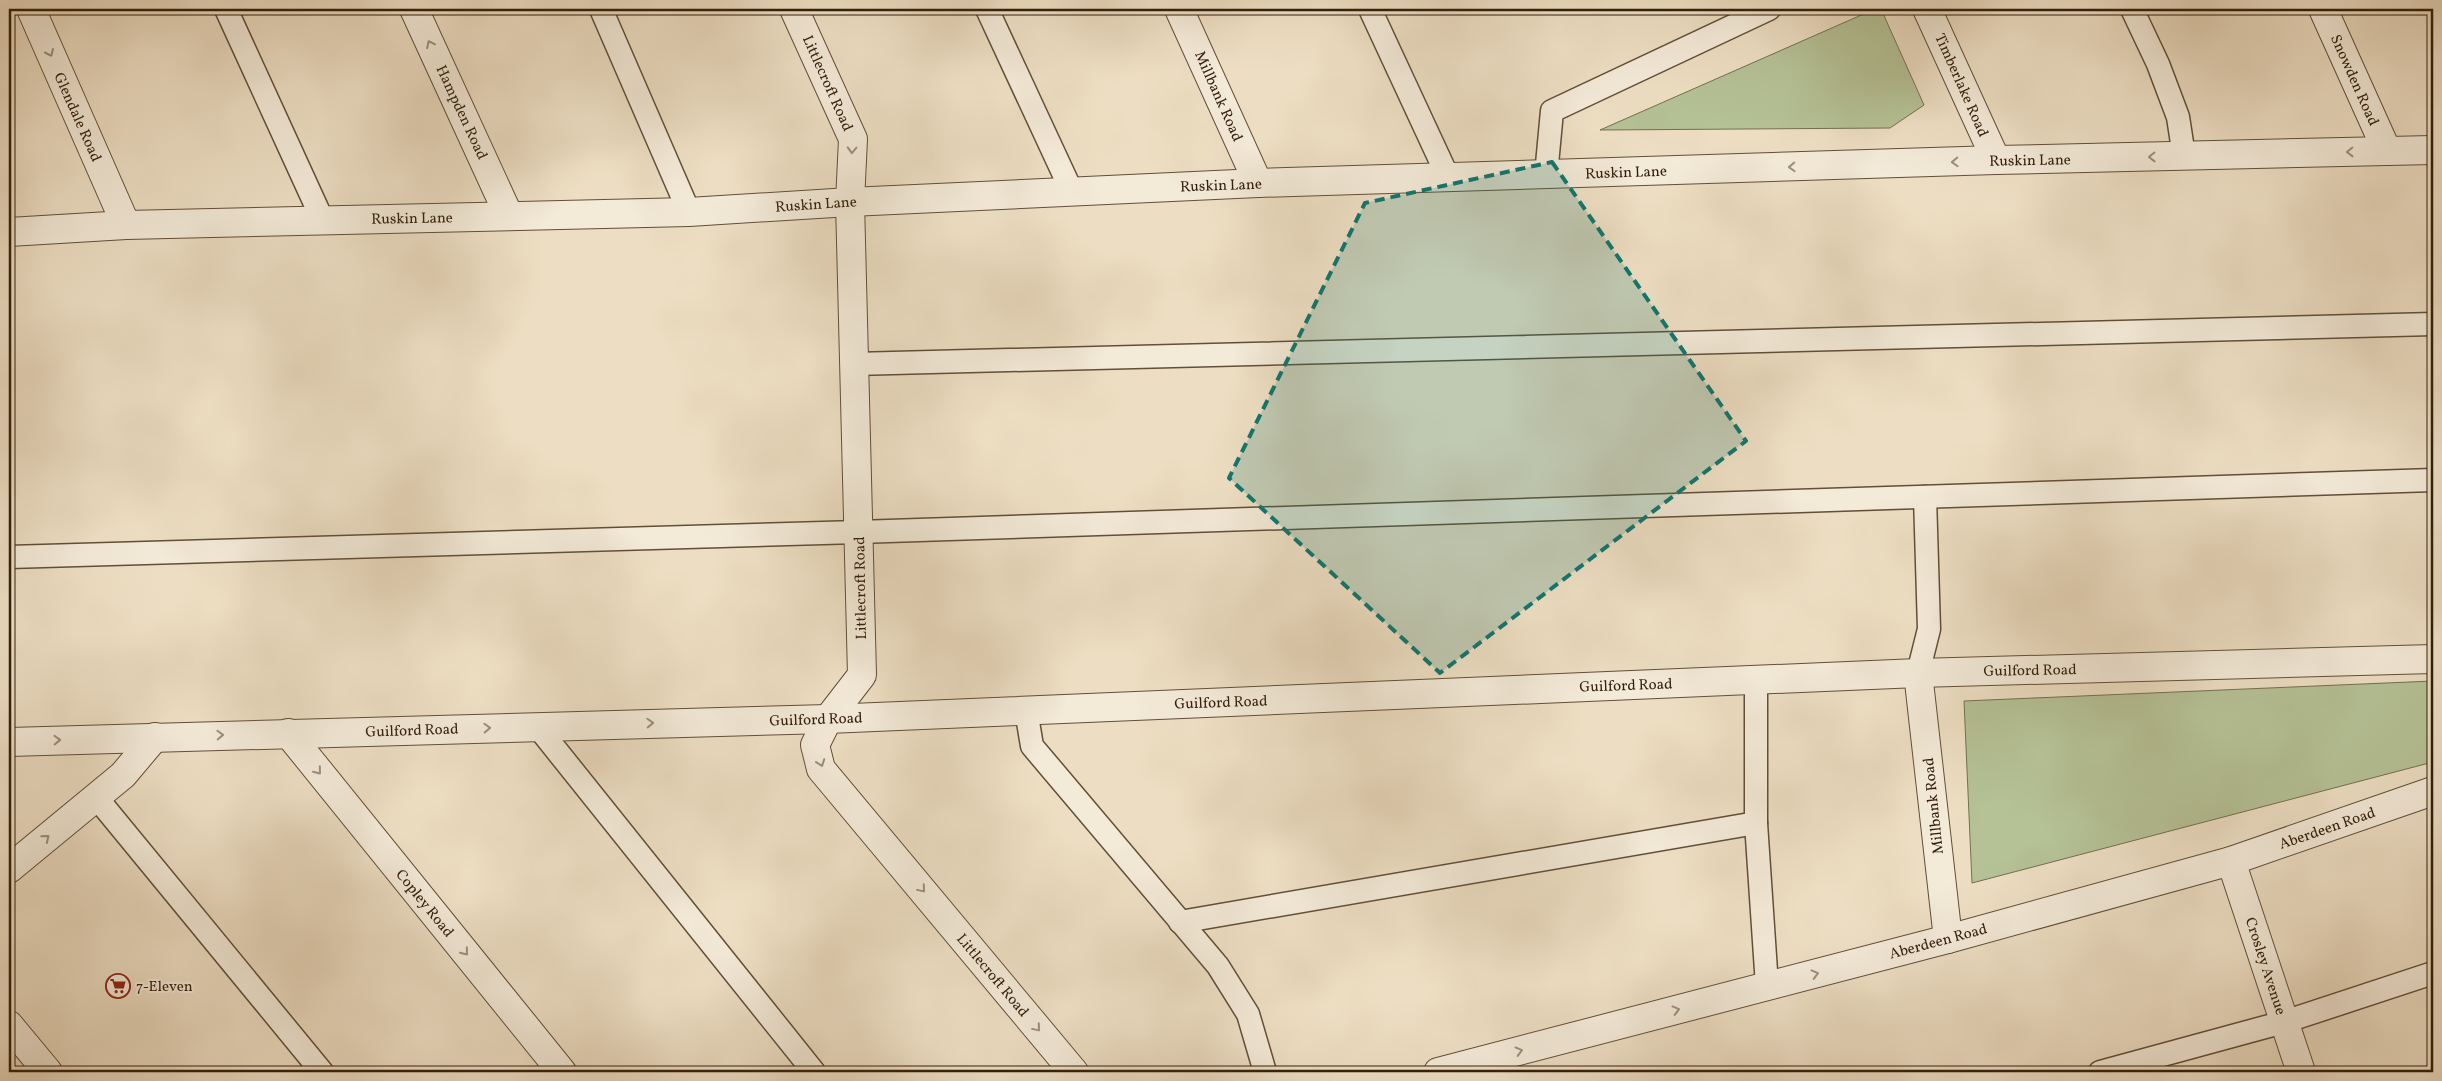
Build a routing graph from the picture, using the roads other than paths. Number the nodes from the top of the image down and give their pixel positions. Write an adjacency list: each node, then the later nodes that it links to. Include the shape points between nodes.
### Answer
1 (31, 9): 25 (street, Glendale Road, one-way to 25)
2 (226, 9): 24 (lane)
3 (414, 9): 23 (street, Hampden Road, one-way to 3)
4 (601, 9): 22 (lane)
5 (794, 9): 21 (street, Littlecroft Road, one-way to 21, via 853,139)
6 (987, 9): 20 (lane)
7 (1179, 9): 19 (street, Millbank Road)
8 (1370, 9): 18 (lane)
9 (1769, 9): 17 (lane, via 1552,111)
10 (1927, 9): 16 (street, Timberlake Road)
11 (2132, 9): 15 (lane, via 2178,117)
12 (2323, 9): 14 (street, Snowden Road)
13 (2433, 150): 14 (street, Ruskin Lane)
14 (2387, 151): 15 (street, Ruskin Lane, one-way to 15)
15 (2184, 156): 16 (street, Ruskin Lane, one-way to 16)
16 (1996, 160): 17 (street, Ruskin Lane, one-way to 17)
17 (1546, 175): 18 (street, Ruskin Lane)
18 (1448, 178): 19 (street, Ruskin Lane)
19 (1258, 184): 20 (street, Ruskin Lane)
20 (1072, 192): 21 (street, Ruskin Lane)
21 (850, 202): 22 (street, Ruskin Lane); 28 (street, Littlecroft Road)
22 (689, 212): 23 (street, Ruskin Lane)
23 (509, 216): 24 (street, Ruskin Lane)
24 (322, 221): 25 (street, Ruskin Lane)
25 (126, 225): 26 (street, Ruskin Lane)
26 (9, 232)
27 (2433, 324): 28 (lane)
28 (854, 364): 31 (street, Littlecroft Road)
29 (2433, 480): 30 (lane)
30 (1925, 497): 31 (lane); 34 (lane, via 1929,628)
31 (858, 532): 32 (lane); 37 (street, Littlecroft Road, via 862,675)
32 (9, 557)
33 (2433, 660): 34 (street, Guilford Road)
34 (1918, 673): 35 (street, Guilford Road); 48 (street, Millbank Road)
35 (1756, 679): 36 (street, Guilford Road); 44 (lane)
36 (1026, 710): 37 (street, Guilford Road); 47 (lane, via 1032,746)
37 (828, 719): 38 (street, Guilford Road, one-way to 37); 57 (street, Littlecroft Road, one-way to 57, via 815,745 821,769)
38 (537, 726): 39 (street, Guilford Road, one-way to 38); 56 (lane)
39 (288, 733): 40 (street, Guilford Road, one-way to 39); 55 (street, Copley Road, one-way to 55)
40 (155, 737): 41 (street, Guilford Road, one-way to 40); 43 (street, via 123,775)
41 (9, 742)
42 (2433, 791): 45 (street, Aberdeen Road)
43 (96, 797): 46 (street, one-way to 43); 54 (lane)
44 (1756, 823): 47 (lane); 50 (lane)
45 (2231, 861): 48 (street, Aberdeen Road); 51 (street, Crosley Avenue)
46 (9, 869)
47 (1180, 922): 58 (lane, via 1218,966 1248,1014)
48 (1948, 939): 50 (street, Aberdeen Road, one-way to 48)
49 (2433, 974): 51 (lane)
50 (1767, 986): 59 (street, Aberdeen Road, one-way to 50)
51 (2284, 1022): 60 (lane); 61 (street, Crosley Avenue)
52 (9, 1025): 53 (street)
53 (48, 1072)
54 (322, 1072)
55 (562, 1072)
56 (814, 1072)
57 (1074, 1072)
58 (1265, 1072)
59 (1438, 1072)
60 (2100, 1072)
61 (2300, 1072)

